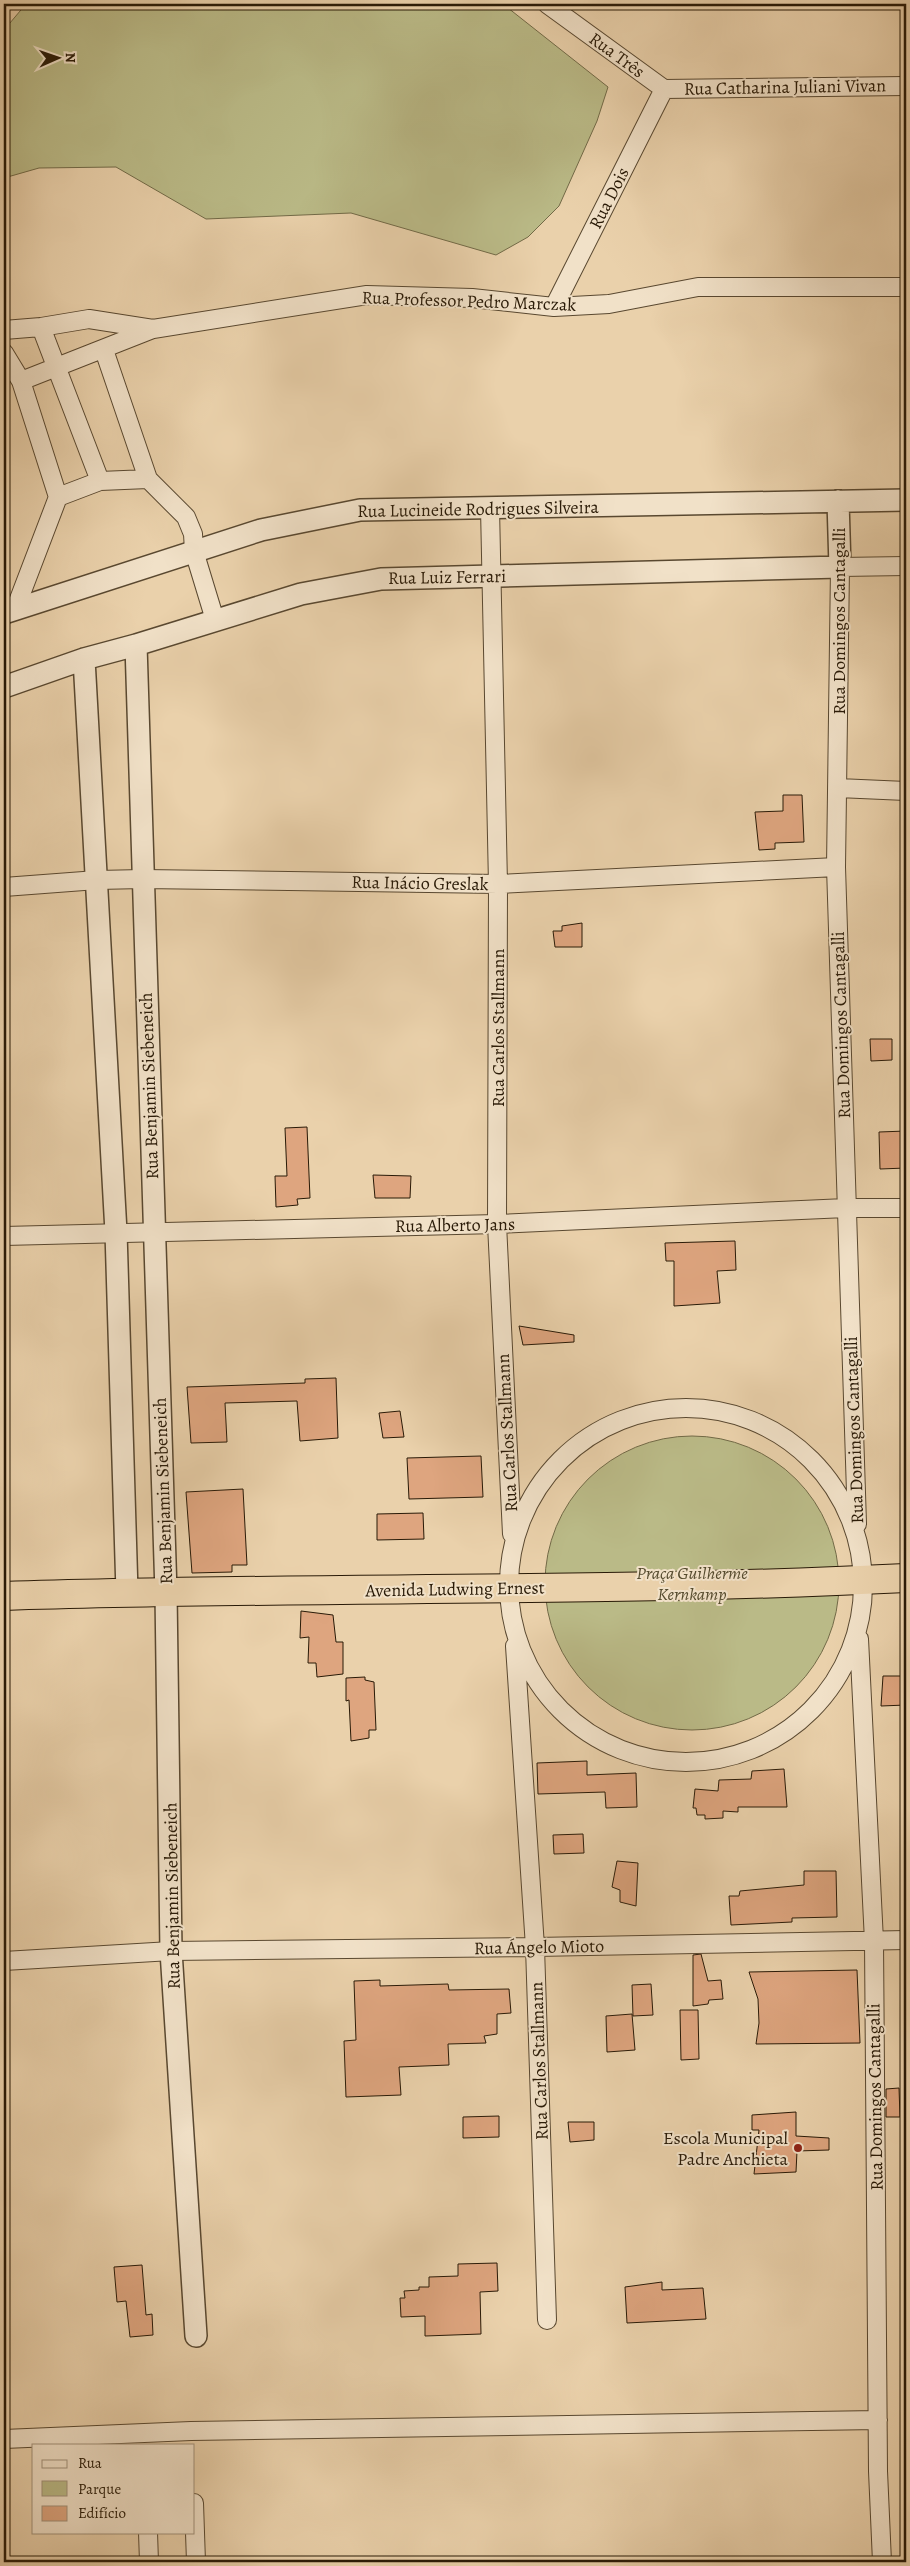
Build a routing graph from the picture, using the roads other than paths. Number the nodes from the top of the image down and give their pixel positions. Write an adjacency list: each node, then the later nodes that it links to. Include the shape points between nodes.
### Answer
1 (547, 4): 3 (street, Rua Três)
2 (906, 86): 3 (street, Rua Catharina Juliani Vivan)
3 (664, 89): 5 (street, Rua Dois)
4 (906, 287): 5 (street, Rua Professor Pedro Marczak, via 698,287 609,304)
5 (554, 307): 7 (street, Rua Professor Pedro Marczak, via 472,298 367,295)
6 (41, 327): 7 (street, Rua Professor Pedro Marczak, via 89,320); 8 (street, Rua Professor Pedro Marczak); 11 (street)
7 (153, 329): 9 (street)
8 (4, 330)
9 (104, 350): 11 (street); 13 (street)
10 (4, 353): 12 (street)
11 (55, 368): 12 (street); 14 (street)
12 (20, 381): 15 (street)
13 (148, 479): 14 (street); 19 (street, via 186,517 193,534)
14 (100, 481): 15 (street)
15 (58, 497): 23 (street)
16 (906, 500): 17 (street, Rua Lucineide Rodrigues Silveira)
17 (838, 501): 18 (street, Rua Lucineide Rodrigues Silveira); 21 (street, Rua Domingos Cantagalli)
18 (490, 508): 19 (street, Rua Lucineide Rodrigues Silveira, via 360,510 261,530); 22 (street, Rua Carlos Stallmann)
19 (194, 551): 23 (street, Rua Lucineide Rodrigues Silveira); 24 (street)
20 (906, 566): 21 (street, Rua Luiz Ferrari)
21 (840, 567): 22 (street, Rua Luiz Ferrari); 28 (street, Rua Domingos Cantagalli)
22 (491, 576): 24 (street, Rua Luiz Ferrari, via 381,579 301,594); 33 (street, Rua Carlos Stallmann)
23 (10, 610)
24 (215, 620): 25 (street, Rua Luiz Ferrari)
25 (136, 645): 26 (street, Rua Luiz Ferrari); 32 (street, Rua Benjamin Siebeneich)
26 (84, 659): 27 (street, Rua Luiz Ferrari); 31 (street)
27 (4, 687)
28 (838, 788): 29 (street); 30 (street, Rua Domingos Cantagalli)
29 (906, 791)
30 (836, 868): 33 (street, Rua Inácio Greslak); 35 (street, Rua Domingos Cantagalli)
31 (97, 880): 32 (street, Rua Inácio Greslak); 34 (street, Rua Inácio Greslak); 39 (street)
32 (143, 880): 33 (street, Rua Inácio Greslak); 38 (street, Rua Benjamin Siebeneich)
33 (498, 884): 37 (street, Rua Carlos Stallmann)
34 (4, 887)
35 (846, 1208): 36 (street, Rua Alberto Jans); 37 (street, Rua Alberto Jans); 42 (street, Rua Domingos Cantagalli)
36 (906, 1208)
37 (497, 1224): 38 (street, Rua Alberto Jans); 41 (street, Rua Carlos Stallmann)
38 (154, 1231): 39 (street, Rua Alberto Jans); 47 (street, Rua Benjamin Siebeneich)
39 (116, 1232): 40 (street, Rua Alberto Jans); 46 (street)
40 (4, 1236)
41 (512, 1548): 42 (street, via 521,1520 538,1486 562,1456 593,1433 626,1416 667,1407 702,1407 736,1413 775,1430 807,1454 836,1488 850,1516); 45 (street)
42 (858, 1550): 44 (street, Rua Domingos Cantagalli)
43 (906, 1578): 44 (highway, Avenida Ludwing Ernest)
44 (857, 1580): 45 (highway, Avenida Ludwing Ernest); 50 (street, Rua Domingos Cantagalli)
45 (507, 1589): 47 (highway, Avenida Ludwing Ernest); 49 (street)
46 (128, 1592): 47 (highway, Avenida Ludwing Ernest); 48 (highway, Avenida Ludwing Ernest)
47 (166, 1592): 54 (street, Rua Benjamin Siebeneich)
48 (4, 1596)
49 (513, 1623): 50 (street, via 522,1653 543,1690 562,1712 602,1742 652,1760 678,1764 734,1757 791,1730 815,1708 837,1680); 53 (street, Rua Carlos Stallmann)
50 (858, 1631): 52 (street, Rua Domingos Cantagalli)
51 (906, 1940): 52 (street, Rua Ángelo Mioto)
52 (874, 1941): 53 (street, Rua Ángelo Mioto); 58 (street, Rua Domingos Cantagalli)
53 (535, 1947): 54 (street, Rua Ángelo Mioto); 56 (street, Rua Carlos Stallmann)
54 (171, 1951): 55 (street, Rua Ángelo Mioto); 57 (street, Rua Benjamin Siebeneich)
55 (4, 1961)
56 (547, 2320)
57 (196, 2336)
58 (878, 2420): 59 (street); 66 (street, Rua Domingos Cantagalli)
59 (192, 2438): 61 (street)
60 (4, 2439): 61 (street)
61 (143, 2439)
62 (195, 2532): 65 (street)
63 (148, 2534): 64 (street)
64 (149, 2562)
65 (196, 2562)
66 (882, 2562)

